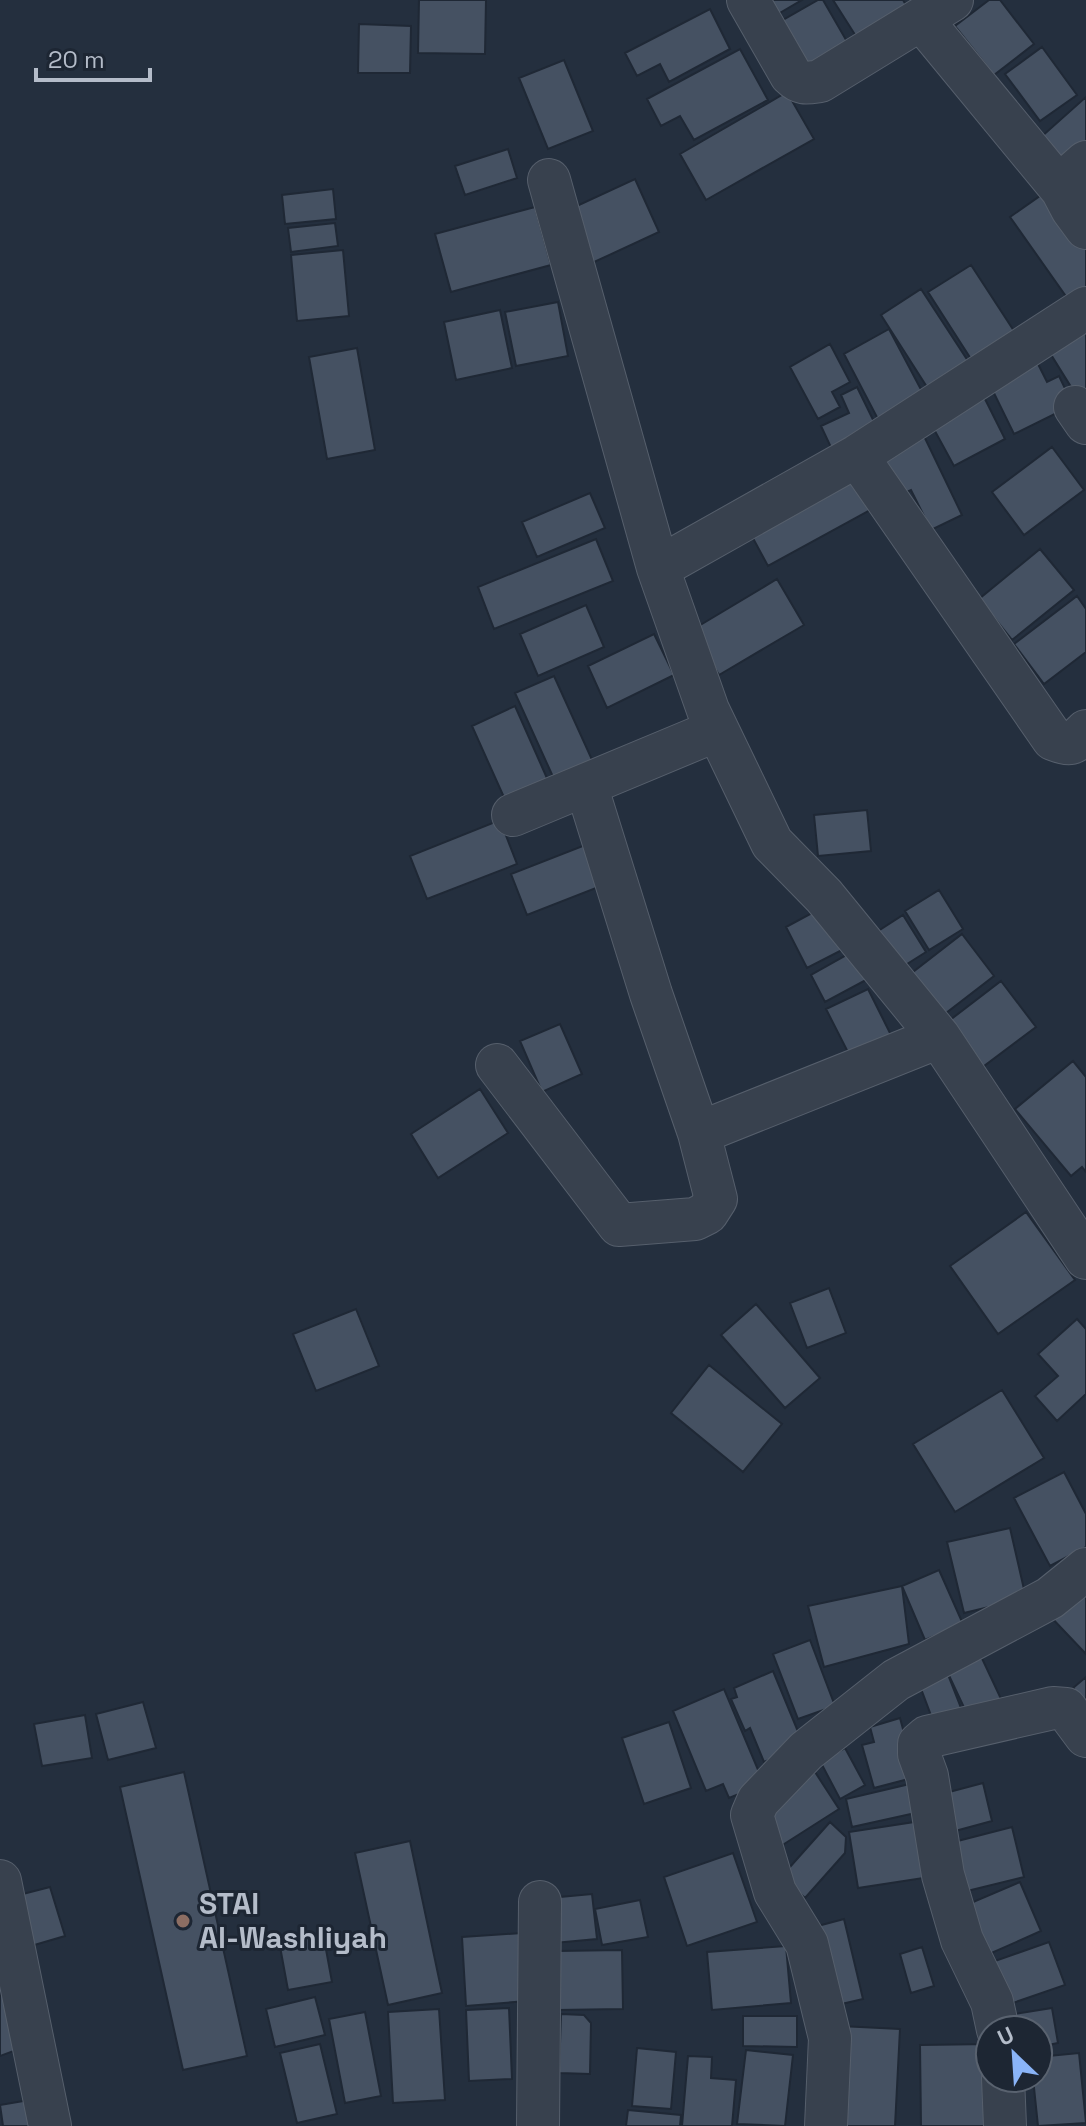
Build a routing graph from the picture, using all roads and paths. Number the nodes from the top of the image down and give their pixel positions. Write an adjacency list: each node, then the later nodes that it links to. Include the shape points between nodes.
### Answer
1 (748, 0): 2 (street, via 791,75 806,84 820,81)
2 (937, 9): 3 (street)
3 (1074, 176): 5 (street, via 1072,209)
4 (549, 180): 8 (street)
5 (1086, 228)
6 (1086, 308): 7 (street)
7 (857, 456): 8 (street); 10 (street, via 1053,739 1074,743)
8 (658, 568): 9 (street)
9 (717, 730): 11 (street); 13 (street, via 772,843 824,896)
10 (1086, 731)
11 (586, 785): 12 (street); 15 (street)
12 (513, 815)
13 (939, 1037): 15 (street); 16 (street)
14 (497, 1065): 15 (street, via 619,1225 695,1219 707,1213 716,1199)
15 (699, 1133)
16 (1086, 1258)
17 (1086, 1569): 25 (street, via 1050,1598 896,1680 806,1751 758,1801 752,1815 775,1892 807,1944 830,2038)
18 (1086, 1736): 21 (street, via 1066,1709 1053,1708 927,1737 919,1744 943,1875 962,1940)
19 (0, 1881): 23 (street)
20 (540, 1902): 24 (street)
21 (995, 2014)
22 (1004, 2094): 26 (street)
23 (50, 2126)
24 (538, 2126)
25 (826, 2126)
26 (1005, 2126)

